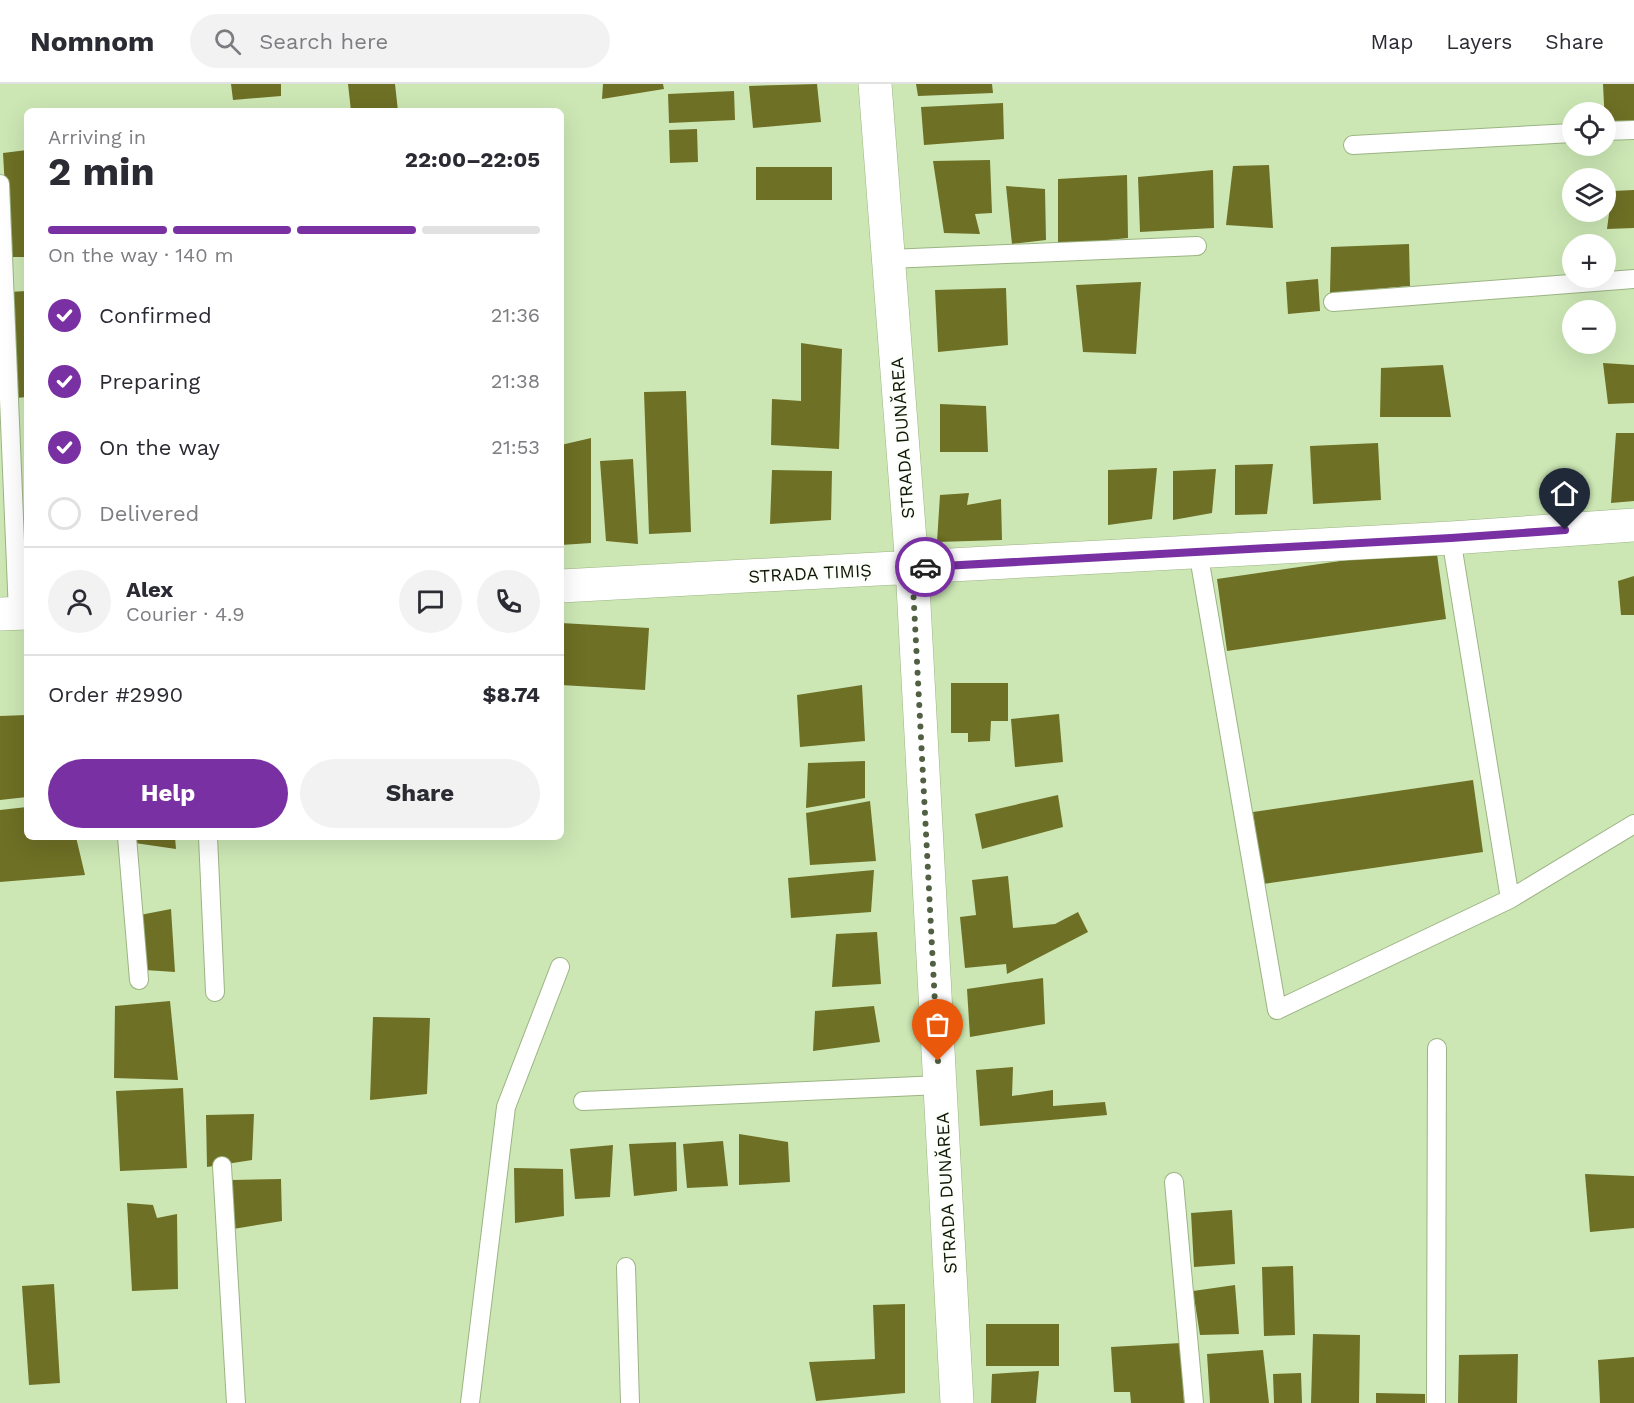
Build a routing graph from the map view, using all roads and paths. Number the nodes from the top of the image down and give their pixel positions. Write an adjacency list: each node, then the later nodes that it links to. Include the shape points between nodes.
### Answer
1 (875, 84): 8 (street, STRADA DUNĂREA)
2 (1634, 130): 3 (lane)
3 (1616, 131)
4 (1562, 134): 5 (lane)
5 (1353, 145)
6 (0, 184): 16 (lane)
7 (1197, 246): 8 (lane)
8 (888, 259): 14 (street, STRADA DUNĂREA)
9 (1634, 279): 10 (lane)
10 (1333, 302)
11 (1634, 525): 12 (street, STRADA TIMIȘ)
12 (1451, 538): 13 (street, STRADA TIMIȘ); 20 (lane)
13 (1198, 551): 14 (street, STRADA TIMIȘ); 20 (lane, via 1277,1010)
14 (912, 567): 15 (street, STRADA TIMIȘ); 25 (street, STRADA DUNĂREA)
15 (564, 586)
16 (15, 613)
17 (1634, 824): 20 (lane)
18 (127, 840): 22 (lane)
19 (208, 840): 23 (lane)
20 (1510, 899)
21 (560, 967): 31 (lane, via 506,1107)
22 (139, 980)
23 (215, 992)
24 (1437, 1048): 35 (lane)
25 (940, 1085): 26 (lane); 33 (street, STRADA DUNĂREA)
26 (583, 1101)
27 (222, 1166): 30 (lane)
28 (1174, 1182): 34 (lane)
29 (626, 1267): 32 (lane)
30 (236, 1403)
31 (470, 1403)
32 (630, 1403)
33 (957, 1403)
34 (1194, 1403)
35 (1436, 1403)

